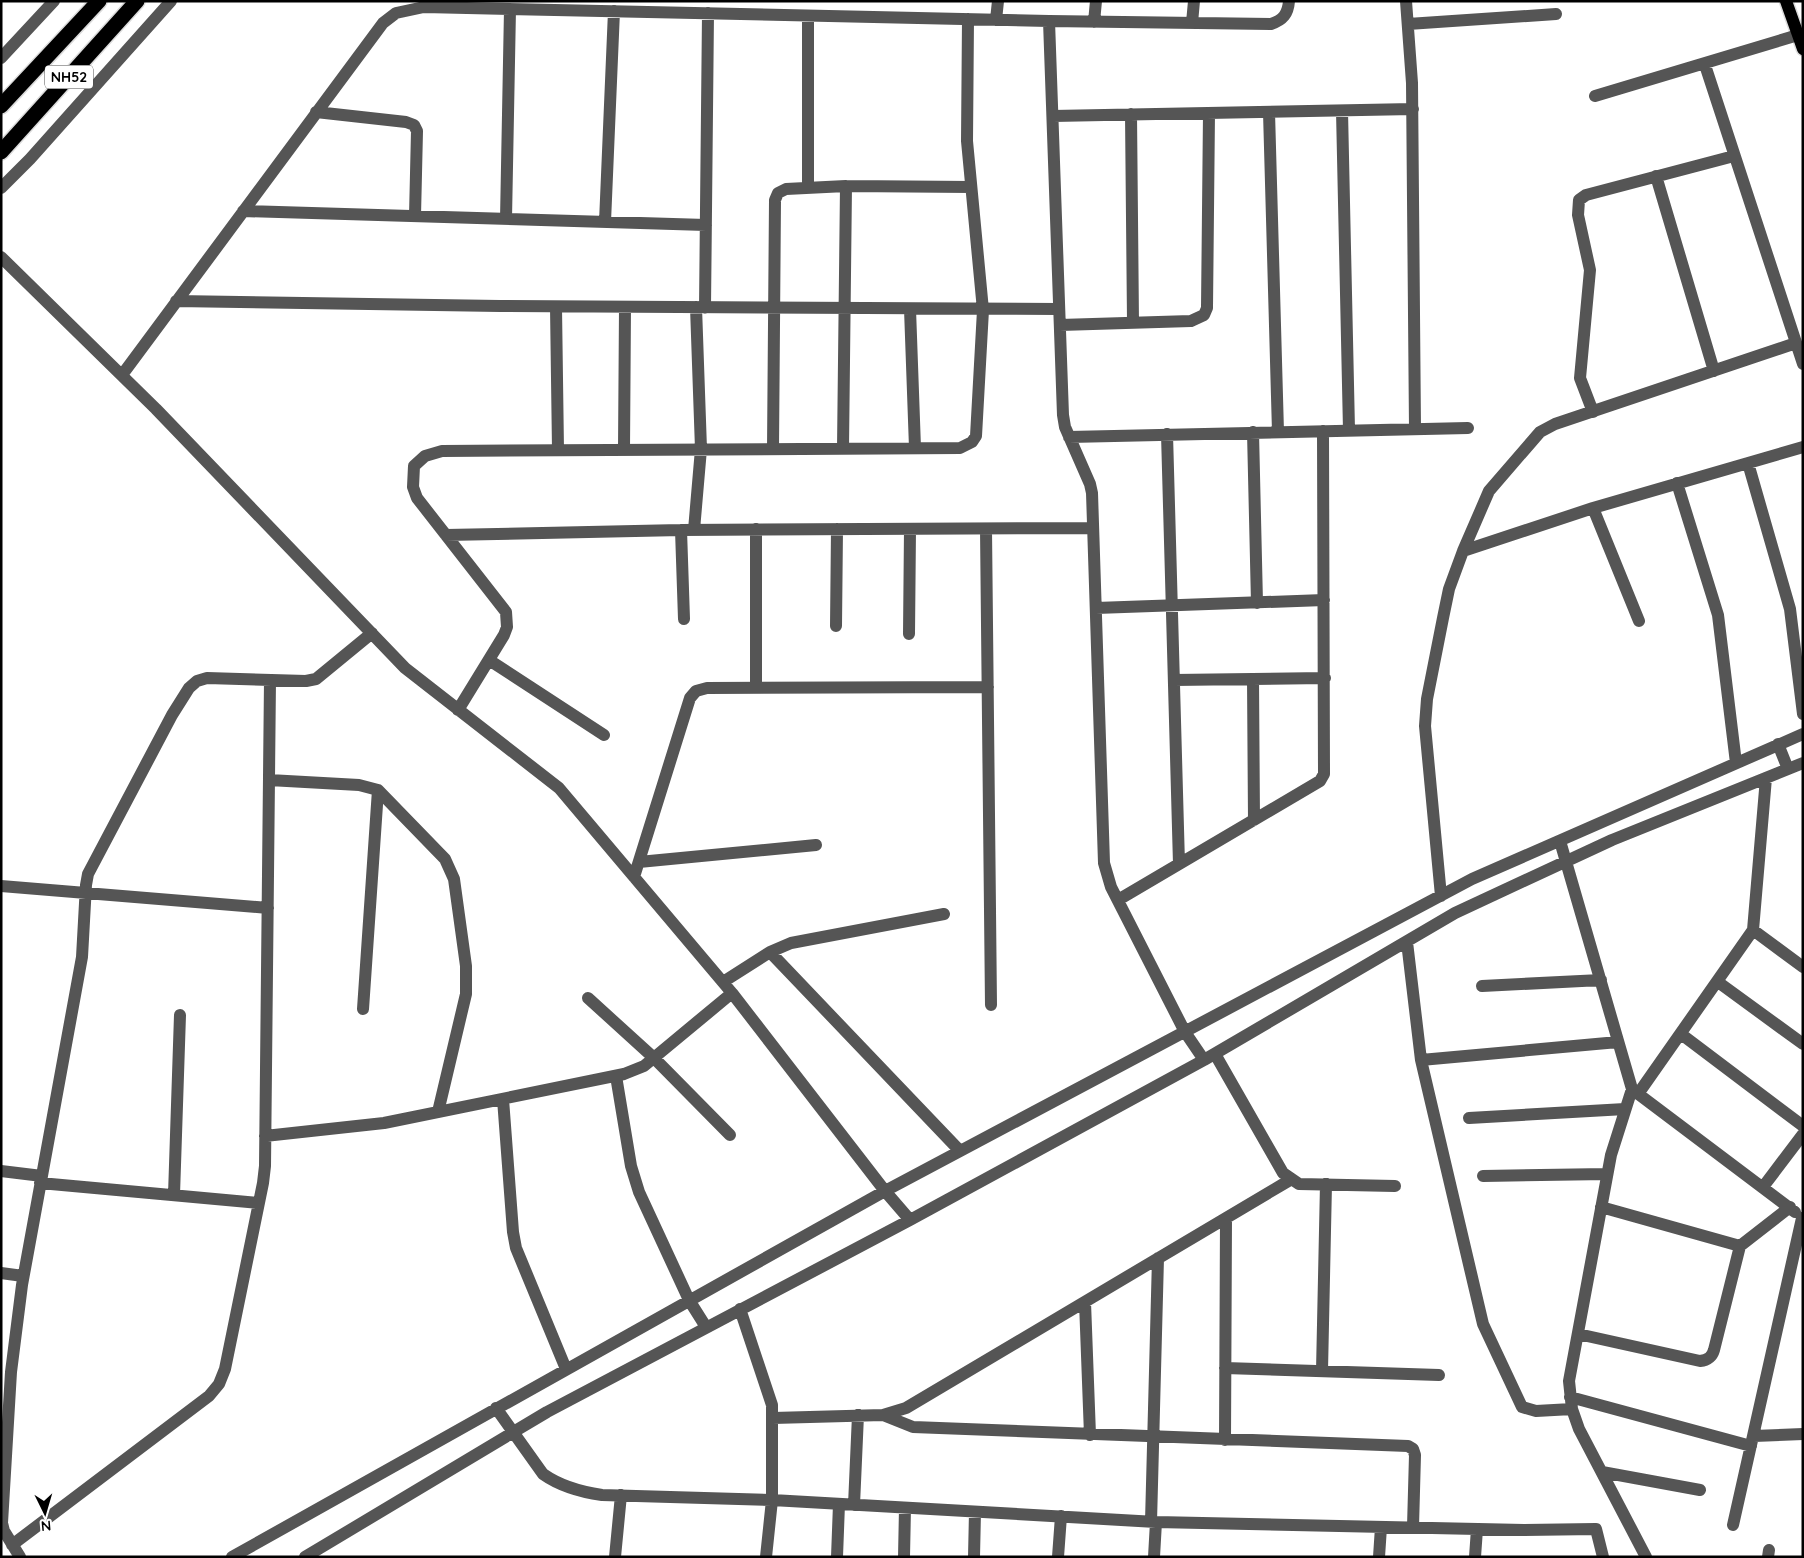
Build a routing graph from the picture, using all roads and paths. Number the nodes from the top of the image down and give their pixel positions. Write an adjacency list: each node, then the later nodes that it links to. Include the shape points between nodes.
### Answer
1 (99, 1): 27 (highway, NH52)
2 (138, 1): 35 (highway, NH52)
3 (171, 1): 40 (street)
4 (998, 1): 17 (street)
5 (1096, 1): 19 (street)
6 (1194, 1): 20 (street)
7 (1289, 1): 20 (street, via 1281,21 1271,24)
8 (1406, 1): 21 (street)
9 (1786, 1): 22 (main road)
10 (50, 2): 24 (street)
11 (510, 9): 12 (street); 30 (street, via 424,7 396,13 383,23); 44 (street)
12 (614, 11): 13 (street); 45 (street)
13 (708, 13): 15 (street); 46 (street)
14 (1556, 14): 21 (street)
15 (808, 16): 16 (street); 41 (street)
16 (968, 19): 17 (street); 39 (street, via 967,141)
17 (996, 20): 18 (street)
18 (1049, 21): 19 (street); 34 (street)
19 (1094, 22): 20 (street)
20 (1192, 23)
21 (1408, 24): 28 (street)
22 (1798, 35): 23 (main road); 25 (street)
23 (1803, 49)
24 (1, 58)
25 (1705, 65): 26 (street); 36 (street)
26 (1594, 96)
27 (1, 106)
28 (1412, 110): 29 (street); 65 (street)
29 (1342, 111): 31 (street); 66 (street)
30 (316, 112): 42 (street); 43 (street, via 414,125 417,131)
31 (1269, 112): 32 (street); 69 (street)
32 (1209, 113): 33 (street); 57 (street, via 1207,308 1198,319)
33 (1130, 114): 34 (street); 57 (street)
34 (1052, 116): 55 (street)
35 (1, 152)
36 (1734, 156): 37 (street); 59 (street)
37 (1656, 176): 61 (street); 63 (street, via 1586,195 1579,200 1578,215 1590,270 1580,378)
38 (846, 186): 39 (street); 41 (street); 53 (street)
39 (971, 187): 56 (street)
40 (1, 188)
41 (808, 188): 52 (street, via 786,189 778,193 775,200)
42 (243, 211): 43 (street); 48 (street)
43 (415, 216): 44 (street)
44 (506, 219): 45 (street)
45 (605, 222): 46 (street)
46 (706, 225): 51 (street)
47 (1, 257): 62 (street)
48 (176, 301): 49 (street); 62 (street)
49 (556, 306): 50 (street); 77 (street)
50 (625, 307): 51 (street); 78 (street)
51 (701, 308): 52 (street); 74 (street)
52 (775, 308): 53 (street); 75 (street)
53 (845, 308): 54 (street); 76 (street)
54 (910, 309): 56 (street); 73 (street)
55 (1060, 309): 56 (street); 58 (street)
56 (983, 310): 73 (street, via 976,436 960,448)
57 (1134, 322): 58 (street)
58 (1060, 325): 71 (street, via 1064,415)
59 (1796, 343): 60 (street); 61 (street)
60 (1803, 364)
61 (1714, 371): 63 (street)
62 (122, 375): 98 (street)
63 (1593, 412): 90 (street, via 1540,432 1489,491)
64 (1468, 428): 65 (street)
65 (1415, 429): 66 (street)
66 (1349, 430): 67 (street)
67 (1323, 431): 69 (street); 91 (street)
68 (1253, 432): 69 (street); 70 (street); 92 (street)
69 (1278, 432)
70 (1167, 434): 71 (street); 93 (street)
71 (1069, 437): 82 (street, via 1090,484)
72 (1803, 447): 79 (street)
73 (915, 448): 76 (street)
74 (701, 449): 75 (street); 78 (street); 88 (street)
75 (773, 449): 76 (street)
76 (843, 449)
77 (558, 450): 78 (street); 89 (street, via 442,451 425,456 414,466 413,487 417,498)
78 (624, 450)
79 (1748, 463): 80 (street); 108 (street, via 1789,602)
80 (1678, 484): 81 (street); 112 (street, via 1718,615)
81 (1594, 508): 90 (street); 96 (street)
82 (1093, 528): 86 (street); 94 (street)
83 (756, 529): 84 (street); 88 (street); 106 (street)
84 (837, 529): 85 (street); 97 (street)
85 (910, 529): 86 (street); 99 (street)
86 (986, 529): 105 (street)
87 (681, 530): 88 (street); 89 (street); 95 (street)
88 (694, 530)
89 (446, 535): 100 (street, via 506,612 507,627)
90 (1463, 551): 127 (street, via 1449,589 1427,699 1425,726)
91 (1324, 600): 92 (street); 101 (street)
92 (1257, 603): 93 (street)
93 (1172, 606): 94 (street); 104 (street)
94 (1096, 608): 128 (street, via 1104,863)
95 (684, 619)
96 (1639, 621)
97 (836, 626)
98 (372, 633): 103 (street, via 316,679); 107 (street, via 405,668)
99 (909, 634)
100 (489, 660): 107 (street); 110 (street)
101 (1324, 678): 102 (street); 118 (street, via 1324,774 1320,781)
102 (1252, 679): 104 (street); 118 (street)
103 (270, 680): 116 (street); 126 (street, via 207,678 189,688 93,863)
104 (1174, 680): 123 (street)
105 (988, 687): 106 (street); 141 (street)
106 (756, 688): 122 (street, via 707,688 696,691 690,698)
107 (458, 710): 124 (street, via 559,788)
108 (1803, 714)
109 (1803, 734): 111 (street)
110 (604, 735)
111 (1778, 744): 112 (street); 114 (street)
112 (1736, 763): 119 (street)
113 (1803, 763): 114 (street)
114 (1788, 769): 115 (street)
115 (1766, 778): 121 (street); 131 (street)
116 (269, 780): 117 (street, via 360,785); 129 (street)
117 (378, 790): 142 (street); 155 (street, via 446,859 454,880 466,966 466,994)
118 (1254, 820): 123 (street)
119 (1560, 840): 121 (street); 127 (street)
120 (816, 845): 122 (street)
121 (1567, 861): 132 (street, via 1455,913); 135 (street)
122 (639, 862): 124 (street)
123 (1179, 864): 128 (street)
124 (634, 877): 136 (street)
125 (1, 886): 126 (street)
126 (85, 894): 129 (street); 165 (street, via 82,958)
127 (1441, 896): 144 (street)
128 (1118, 900): 144 (street)
129 (268, 908): 159 (street)
130 (944, 914): 133 (street, via 791,943)
131 (1754, 930): 134 (street); 137 (street)
132 (1407, 942): 148 (street); 150 (street)
133 (770, 952): 136 (street); 161 (street)
134 (1803, 967)
135 (1601, 980): 138 (street); 146 (street)
136 (723, 982): 139 (street)
137 (1718, 982): 145 (street); 147 (street)
138 (1482, 986)
139 (732, 993): 149 (street); 170 (street)
140 (588, 998): 149 (street)
141 (991, 1005)
142 (363, 1009)
143 (180, 1015): 171 (street)
144 (1185, 1032): 148 (street); 161 (street)
145 (1680, 1034): 152 (street); 157 (street)
146 (1618, 1042): 150 (street); 152 (street)
147 (1803, 1044)
148 (1209, 1057): 166 (street); 177 (street)
149 (654, 1058): 151 (street, via 634,1071); 158 (street)
150 (1421, 1060): 192 (street, via 1483,1324 1522,1406 1536,1411)
151 (616, 1076): 153 (street); 182 (street, via 634,1180)
152 (1635, 1092): 154 (street); 169 (street)
153 (503, 1099): 155 (street); 188 (street, via 516,1248)
154 (1625, 1109): 156 (street); 163 (street)
155 (438, 1112): 159 (street, via 384,1123)
156 (1470, 1118)
157 (1803, 1126)
158 (730, 1135)
159 (265, 1136): 172 (street)
160 (1800, 1142): 169 (street)
161 (960, 1151): 170 (street)
162 (1, 1171): 165 (street)
163 (1607, 1174): 164 (street); 173 (street)
164 (1483, 1176)
165 (41, 1180): 171 (street); 181 (street)
166 (1290, 1180): 167 (street, via 1299,1184); 175 (street)
167 (1326, 1184): 168 (street); 189 (street)
168 (1395, 1186)
169 (1763, 1187): 174 (street)
170 (885, 1191): 177 (street); 182 (street)
171 (174, 1195): 172 (street)
172 (259, 1203): 217 (street, via 225,1369 219,1384 210,1396)
173 (1601, 1207): 178 (street); 186 (street)
174 (1790, 1207): 176 (street); 178 (street)
175 (1226, 1218): 179 (street); 187 (street)
176 (1802, 1218): 202 (street)
177 (910, 1220): 184 (street)
178 (1740, 1246): 186 (street, via 1714,1350 1707,1360)
179 (1158, 1258): 183 (street); 200 (street)
180 (1, 1273): 181 (street)
181 (23, 1276): 190 (street)
182 (689, 1300): 185 (street); 188 (street)
183 (1084, 1302): 195 (street, via 906,1408); 199 (street)
184 (740, 1309): 185 (street); 196 (street, via 772,1405)
185 (706, 1327): 197 (street)
186 (1578, 1334): 192 (street, via 1569,1382)
187 (1225, 1368): 189 (street); 201 (street)
188 (566, 1369): 193 (street)
189 (1322, 1371): 191 (street)
190 (6, 1372): 217 (street, via 2,1515 4,1531)
191 (1439, 1375)
192 (1571, 1403): 202 (street); 203 (street, via 1579,1429)
193 (496, 1408): 197 (street); 219 (street)
194 (858, 1415): 195 (street); 196 (street); 208 (street)
195 (883, 1415): 199 (street, via 913,1427)
196 (773, 1418): 206 (street)
197 (513, 1432): 205 (street, via 536,1466 554,1481 585,1492); 220 (street)
198 (1803, 1434): 202 (street)
199 (1090, 1435): 200 (street)
200 (1154, 1438): 201 (street); 212 (street)
201 (1225, 1440): 215 (street, via 1408,1446 1415,1455)
202 (1753, 1441): 214 (street)
203 (1602, 1472): 204 (street); 231 (street)
204 (1700, 1490)
205 (621, 1495): 206 (street); 221 (street)
206 (772, 1500): 207 (street); 222 (street)
207 (839, 1504): 208 (street); 223 (street)
208 (854, 1505): 209 (street)
209 (905, 1508): 210 (street); 224 (street)
210 (974, 1512): 211 (street); 225 (street)
211 (1061, 1516): 212 (street); 226 (street)
212 (1154, 1522): 213 (street); 227 (street)
213 (1381, 1526): 215 (street); 228 (street)
214 (1733, 1526)
215 (1413, 1527): 216 (street)
216 (1476, 1529): 229 (street); 230 (street, via 1596,1529)
217 (12, 1545): 218 (street)
218 (20, 1557)
219 (232, 1557)
220 (305, 1557)
221 (615, 1557)
222 (766, 1557)
223 (837, 1557)
224 (904, 1557)
225 (974, 1557)
226 (1058, 1557)
227 (1154, 1557)
228 (1379, 1557)
229 (1475, 1557)
230 (1603, 1557)
231 (1646, 1557)

